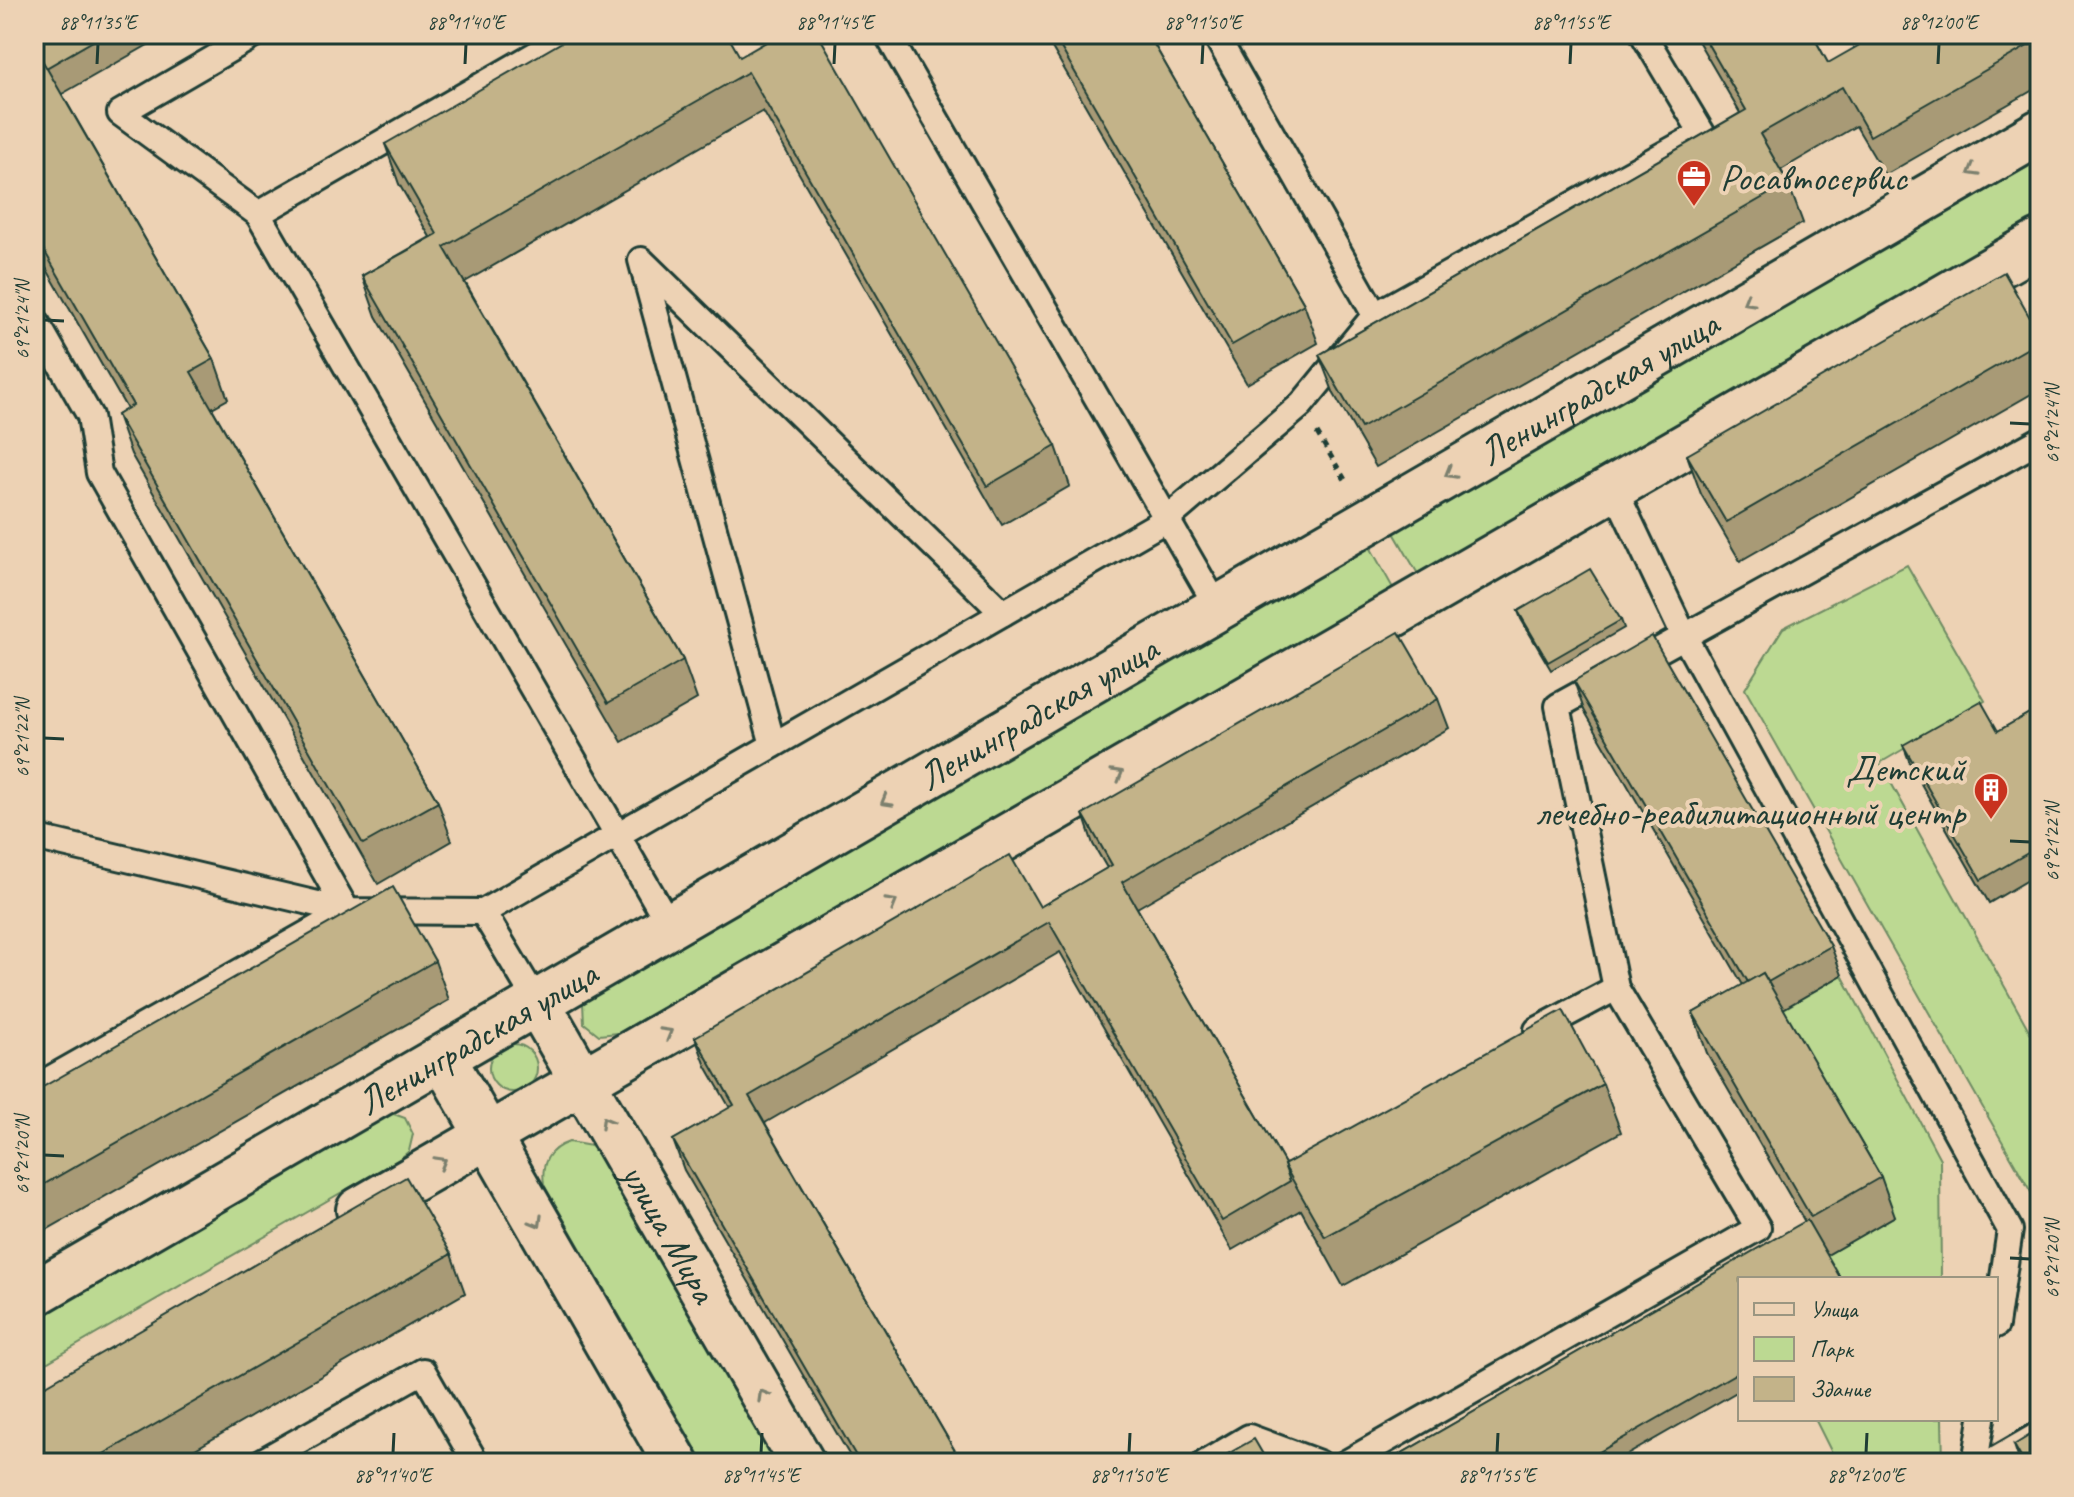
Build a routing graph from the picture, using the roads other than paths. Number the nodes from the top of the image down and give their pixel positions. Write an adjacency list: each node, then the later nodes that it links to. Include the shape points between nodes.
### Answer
1 (256, 34): 8 (lane, via 120,113)
2 (571, 34): 6 (lane)
3 (887, 34): 14 (lane)
4 (1215, 34): 10 (lane)
5 (1643, 34): 10 (lane, via 1702,133)
6 (534, 43): 8 (lane)
7 (2040, 132): 15 (street, Ленинградская улица, one-way to 15)
8 (258, 214): 19 (lane)
9 (2040, 242): 13 (street)
10 (1375, 315): 14 (lane, via 1301,405)
11 (34, 318): 21 (lane, via 90,416 99,473)
12 (2040, 440): 17 (lane)
13 (1614, 488): 17 (lane); 28 (street, one-way to 13)
14 (1167, 519): 15 (lane); 16 (lane)
15 (1218, 608): 23 (street, Ленинградская улица, one-way to 23)
16 (1003, 613): 18 (lane); 18 (lane, via 641,260)
17 (1684, 636): 24 (lane, via 1558,706); 33 (lane, via 2010,1230)
18 (773, 745): 19 (lane)
19 (617, 835): 22 (lane); 23 (lane)
20 (34, 837): 21 (lane)
21 (347, 911): 22 (lane); 29 (lane)
22 (483, 912): 25 (lane)
23 (670, 926): 25 (street, Ленинградская улица)
24 (1616, 988): 26 (lane); 42 (lane, via 1758,1228)
25 (537, 1002): 27 (street, Ленинградская улица); 28 (street, улица Мира)
26 (1520, 1039)
27 (443, 1058): 30 (street); 32 (street, Ленинградская улица)
28 (582, 1082): 30 (street); 39 (street, улица Мира, one-way to 28)
29 (34, 1088)
30 (488, 1136): 31 (street, one-way to 30); 38 (street, one-way to 38)
31 (323, 1231)
32 (34, 1294)
33 (1998, 1311)
34 (1982, 1421): 43 (lane)
35 (2040, 1434): 44 (lane)
36 (259, 1463): 37 (lane, via 423,1371)
37 (476, 1463)
38 (676, 1463)
39 (802, 1463)
40 (1205, 1463): 41 (lane, via 1249,1437)
41 (1319, 1463)
42 (1346, 1463)
43 (1975, 1463)
44 (1990, 1463)

